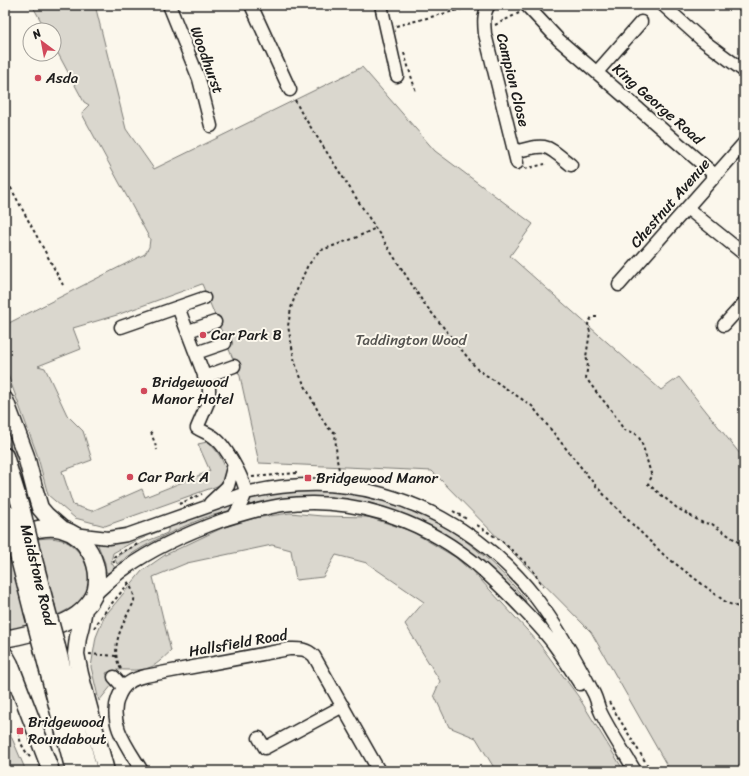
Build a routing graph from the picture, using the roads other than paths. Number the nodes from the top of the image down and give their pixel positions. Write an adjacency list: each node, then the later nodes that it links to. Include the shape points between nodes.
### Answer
1 (169, 5): 12 (street, Woodhurst, via 199,79)
2 (251, 5): 11 (street)
3 (381, 5): 10 (street)
4 (489, 5): 14 (street, Campion Close, via 484,18 485,30 518,161 539,146 546,146)
5 (663, 5): 8 (street, via 701,39)
6 (528, 6): 9 (street, King George Road, via 560,40)
7 (641, 22): 9 (street, King George Road)
8 (744, 70)
9 (597, 72): 15 (street, King George Road)
10 (397, 76)
11 (290, 90)
12 (211, 126)
13 (744, 143): 15 (street, Chestnut Avenue)
14 (571, 165)
15 (715, 175): 16 (street, Chestnut Avenue)
16 (687, 208): 17 (street); 18 (street, Chestnut Avenue)
17 (744, 254)
18 (619, 285)
19 (204, 298): 21 (street)
20 (744, 303): 23 (street)
21 (178, 307): 24 (street); 25 (street)
22 (215, 322): 25 (street)
23 (724, 325)
24 (122, 328)
25 (188, 331): 27 (street)
26 (225, 343): 27 (street)
27 (196, 353): 29 (street)
28 (234, 366): 29 (street)
29 (204, 377): 32 (street, via 209,388 209,400 197,428 220,442)
30 (5, 400): 37 (main road, via 26,456 40,508)
31 (5, 456): 35 (main road, Maidstone Road)
32 (234, 464): 33 (street); 34 (street, via 228,486)
33 (246, 493): 34 (street); 36 (street); 47 (street, via 292,485 326,484 363,489 409,502 471,535 502,560 536,598 564,640 595,695)
34 (206, 506): 37 (street, via 117,537 97,537)
35 (12, 510): 42 (main road, Maidstone Road, bridge)
36 (234, 516): 39 (street, via 201,528 151,552 127,567); 47 (street, via 282,505 345,505 382,513 424,529 480,567 540,626)
37 (67, 531): 38 (main road, via 44,529); 39 (main road, via 87,546 94,560 97,579)
38 (5, 539)
39 (94, 595): 40 (main road)
40 (84, 609): 41 (main road, via 61,624); 52 (main road, via 76,654)
41 (5, 639)
42 (50, 649): 50 (main road); 51 (main road)
43 (5, 655): 49 (main road)
44 (114, 677): 45 (street)
45 (123, 687): 46 (street, Hallsfield Road, via 134,679 289,649 302,649 314,656); 53 (street, Hallsfield Road, via 114,713 117,728)
46 (343, 706): 48 (street, via 265,748); 54 (street, Hallsfield Road)
47 (601, 713): 55 (street)
48 (259, 738)
49 (51, 771)
50 (74, 771)
51 (89, 771)
52 (106, 771)
53 (142, 771)
54 (379, 771)
55 (635, 771)

